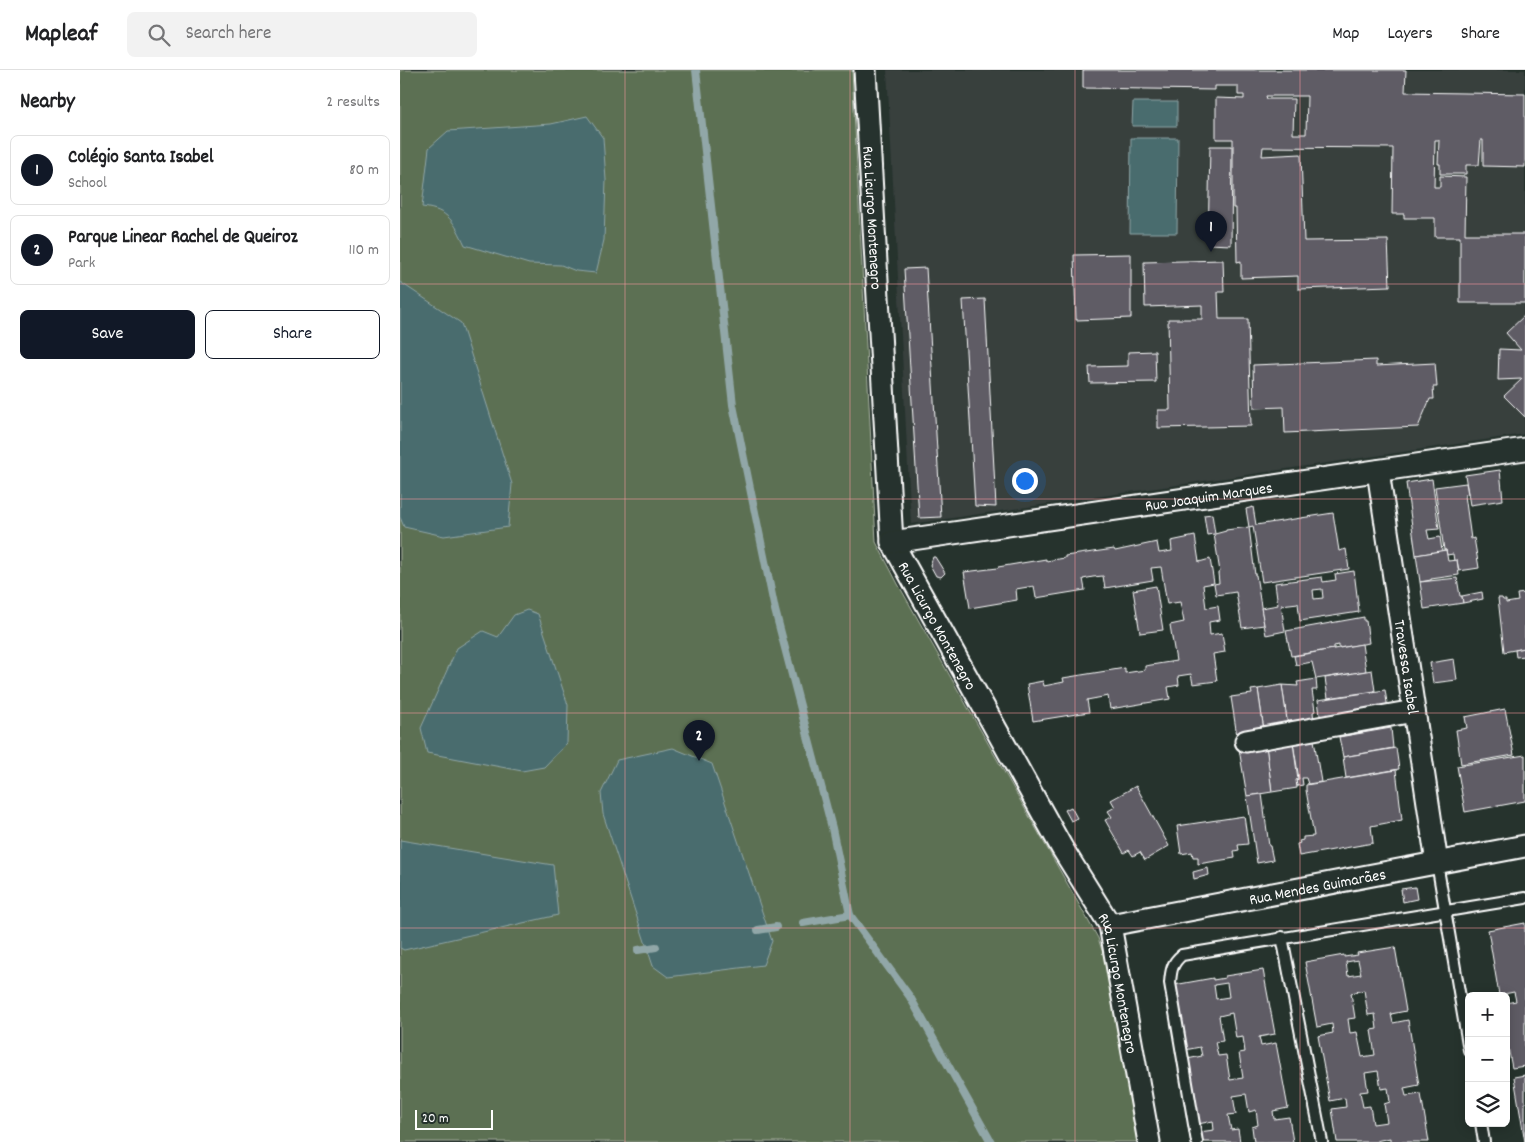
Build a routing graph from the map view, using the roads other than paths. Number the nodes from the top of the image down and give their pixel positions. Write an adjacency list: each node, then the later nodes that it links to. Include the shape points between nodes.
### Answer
1 (864, 70): 4 (street, Rua Licurgo Montenegro)
2 (1525, 449): 3 (street, Rua Joaquim Marques)
3 (1378, 471): 4 (street, Rua Joaquim Marques); 5 (street, Travessa Isabel)
4 (892, 542): 11 (street, Rua Licurgo Montenegro, via 1062,848)
5 (1414, 711): 6 (street); 8 (street, Travessa Isabel)
6 (1246, 741)
7 (1525, 846): 8 (street, Rua Mendes Guimarães)
8 (1437, 863): 10 (lane); 11 (street, Rua Mendes Guimarães)
9 (1525, 898): 10 (lane)
10 (1445, 911): 12 (lane); 13 (lane)
11 (1110, 925): 15 (street, Rua Licurgo Montenegro)
12 (1282, 937): 16 (lane, via 1182,955 1171,967 1170,983); 17 (lane)
13 (1467, 1037)
14 (1482, 1127): 18 (lane)
15 (1149, 1142)
16 (1198, 1142)
17 (1322, 1142)
18 (1484, 1142)

